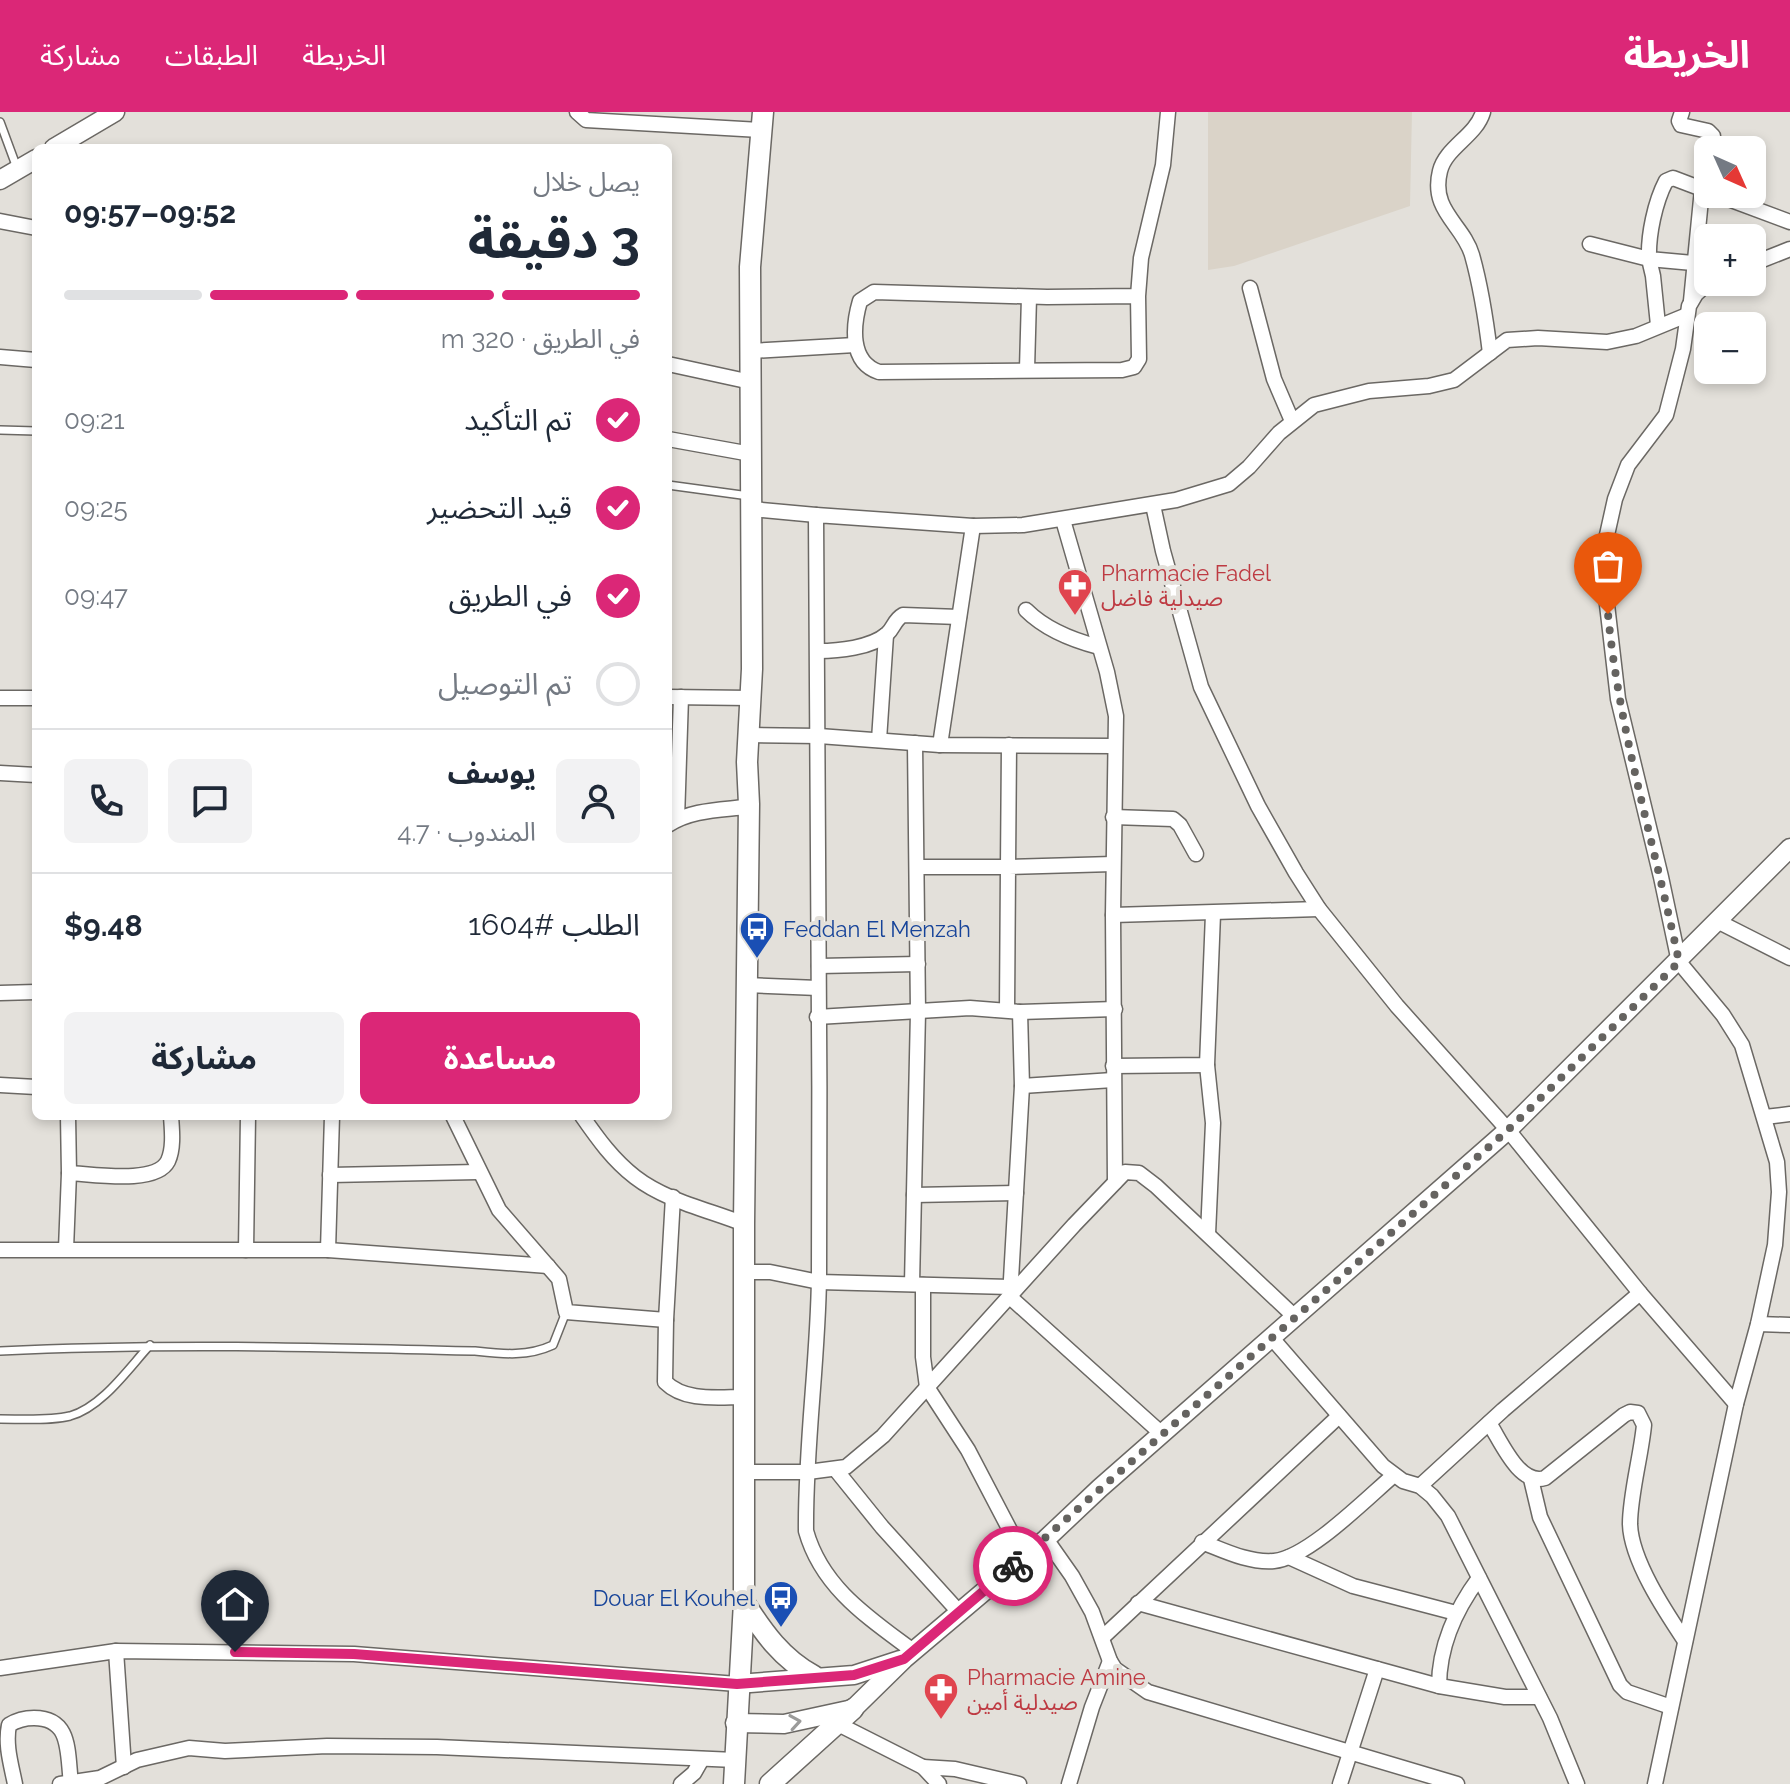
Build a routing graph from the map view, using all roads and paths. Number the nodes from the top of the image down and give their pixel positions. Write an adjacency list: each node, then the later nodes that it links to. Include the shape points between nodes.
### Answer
1 (115, 112): 10 (main road)
2 (577, 112): 6 (street, via 586,120)
3 (1168, 112): 26 (street)
4 (1483, 112): 33 (street, via 1446,159 1439,185 1442,209 1471,251)
5 (1682, 112): 9 (street, via 1681,125)
6 (681, 119): 7 (street)
7 (762, 121): 32 (main road, via 750,267)
8 (0, 122): 12 (lane)
9 (1713, 136)
10 (61, 144)
11 (32, 161): 12 (main road)
12 (18, 170): 13 (main road)
13 (0, 180)
14 (1694, 186): 23 (street, via 1673,178 1666,181)
15 (1705, 208): 24 (street)
16 (1752, 208): 18 (street)
17 (0, 221): 19 (street)
18 (1790, 222)
19 (32, 227)
20 (1590, 244): 23 (street)
21 (1790, 249): 22 (street)
22 (1766, 258)
23 (1649, 259): 24 (street); 30 (street)
24 (1693, 263): 29 (street)
25 (1250, 288): 39 (street, via 1274,379)
26 (1138, 296): 28 (street); 37 (street, via 1139,359 1134,367 1110,372)
27 (1698, 296): 29 (street)
28 (1029, 297): 31 (street, via 874,292 860,301); 37 (street)
29 (1689, 308): 30 (street); 81 (street, via 1666,415 1628,465 1605,544 1618,699)
30 (1658, 325): 33 (street, via 1607,342 1514,339)
31 (855, 345): 32 (street); 37 (street, via 865,364 879,372)
32 (751, 351): 38 (main road)
33 (1490, 353): 39 (street, via 1454,380 1345,395 1314,405)
34 (0, 357): 35 (street)
35 (32, 360)
36 (672, 365): 38 (street)
37 (1027, 369)
38 (751, 382): 43 (main road)
39 (1292, 421): 46 (street, via 1229,484)
40 (0, 430): 41 (lane)
41 (32, 431)
42 (672, 440): 43 (street)
43 (751, 454): 45 (main road)
44 (672, 486): 45 (lane)
45 (752, 503): 47 (street); 58 (main road)
46 (1153, 505): 48 (street); 76 (street, via 1201,687 1258,806)
47 (816, 515): 49 (street); 54 (street)
48 (1063, 520): 49 (street); 53 (street)
49 (973, 526): 51 (street)
50 (1026, 610): 53 (street, via 1047,627)
51 (959, 617): 52 (street, via 903,615); 63 (street)
52 (886, 635): 54 (street, via 855,647); 61 (street)
53 (1099, 647): 65 (street, via 1116,716)
54 (818, 651): 60 (street)
55 (674, 697): 58 (street); 70 (street)
56 (0, 698): 57 (street)
57 (32, 698)
58 (750, 698): 59 (main road)
59 (748, 735): 60 (street); 68 (main road)
60 (819, 736): 61 (street); 83 (street)
61 (879, 740): 62 (street)
62 (915, 743): 63 (street); 74 (street)
63 (940, 745): 64 (street)
64 (1009, 745): 65 (street); 75 (street)
65 (1114, 746): 69 (street)
66 (0, 773): 67 (street)
67 (32, 775)
68 (749, 804): 70 (street); 84 (main road)
69 (1113, 817): 72 (street, via 1173,819); 73 (street)
70 (672, 822)
71 (1790, 848): 79 (main road)
72 (1196, 854)
73 (1113, 864): 75 (street); 78 (street)
74 (917, 867): 75 (street); 82 (street)
75 (1008, 867): 89 (street)
76 (1319, 909): 77 (street); 105 (street)
77 (1213, 914): 78 (street); 92 (street)
78 (1113, 915): 88 (street)
79 (1719, 922): 80 (street); 81 (main road)
80 (1790, 958)
81 (1679, 962): 98 (street, via 1742,1045); 105 (main road)
82 (918, 964): 83 (street); 90 (street)
83 (819, 966): 85 (street)
84 (747, 985): 85 (street); 114 (main road)
85 (818, 988): 91 (street)
86 (32, 992): 87 (street)
87 (0, 993)
88 (1115, 1009): 89 (street); 93 (street)
89 (1013, 1011): 90 (street); 95 (street)
90 (918, 1012): 91 (street); 112 (street)
91 (817, 1017): 122 (street)
92 (1207, 1065): 93 (street); 115 (street, via 1213,1123)
93 (1113, 1073): 95 (street); 110 (street)
94 (0, 1085): 96 (street)
95 (1022, 1086): 111 (street)
96 (32, 1087)
97 (1790, 1114): 98 (street)
98 (1765, 1117): 106 (street)
99 (68, 1120): 108 (street)
100 (171, 1120): 108 (street, via 171,1152 166,1165 152,1174)
101 (248, 1120): 118 (street)
102 (332, 1120): 109 (street)
103 (455, 1120): 107 (street)
104 (585, 1120): 113 (street, via 606,1150 637,1179)
105 (1508, 1130): 125 (street); 127 (main road)
106 (1783, 1158): 129 (street, via 1775,1245)
107 (478, 1172): 109 (street); 120 (street, via 499,1210)
108 (69, 1173): 116 (street)
109 (330, 1175): 119 (street)
110 (1115, 1182): 115 (street, via 1125,1172 1139,1173); 124 (street)
111 (1016, 1193): 112 (street); 124 (street)
112 (914, 1195): 123 (street)
113 (673, 1197): 114 (street); 128 (street)
114 (744, 1224): 121 (main road)
115 (1208, 1234): 127 (street)
116 (66, 1249): 117 (street); 118 (street)
117 (0, 1250)
118 (246, 1250): 119 (street)
119 (328, 1250): 120 (street)
120 (548, 1266): 126 (street, via 559,1279)
121 (744, 1272): 122 (street); 135 (main road)
122 (819, 1282): 123 (street); 143 (street)
123 (917, 1284): 124 (street); 134 (street)
124 (1010, 1292): 134 (street); 140 (street)
125 (1640, 1293): 136 (street); 139 (street)
126 (566, 1312): 128 (street); 132 (lane, via 553,1345 512,1354)
127 (1295, 1317): 131 (main road)
128 (666, 1320): 135 (street, via 665,1382 673,1391)
129 (1758, 1324): 130 (street); 136 (street)
130 (1790, 1325)
131 (1271, 1337): 137 (street); 140 (main road)
132 (150, 1345): 133 (lane); 138 (lane, via 84,1410 59,1418)
133 (0, 1351)
134 (927, 1387): 141 (street, via 867,1452); 149 (street, via 968,1450)
135 (744, 1397): 142 (main road)
136 (1736, 1404): 157 (street)
137 (1339, 1416): 144 (street); 148 (street)
138 (0, 1419)
139 (1489, 1423): 145 (street); 146 (street)
140 (1162, 1434): 147 (main road)
141 (836, 1470): 143 (street); 154 (street)
142 (743, 1472): 143 (street); 152 (main road)
143 (808, 1472): 159 (street, via 806,1531 821,1567 846,1599)
144 (1394, 1475): 146 (street); 150 (street)
145 (1531, 1479): 157 (street, via 1545,1478 1630,1412 1638,1413 1644,1425 1630,1525 1651,1584); 167 (street, via 1540,1517 1620,1685)
146 (1420, 1486): 151 (street, via 1448,1516)
147 (1046, 1539): 149 (main road); 156 (street)
148 (1202, 1542): 150 (street, via 1251,1559); 153 (street)
149 (1024, 1557): 154 (main road)
150 (1289, 1557): 155 (street, via 1353,1586)
151 (1479, 1578): 155 (street); 166 (street)
152 (744, 1602): 163 (main road, via 780,1651); 164 (main road)
153 (1138, 1603): 156 (street); 162 (street)
154 (959, 1612): 159 (main road)
155 (1456, 1613): 165 (street)
156 (1103, 1637): 160 (street)
157 (1685, 1641): 167 (street)
158 (116, 1651): 161 (street); 164 (street, via 354,1654); 174 (street)
159 (909, 1655): 163 (main road, via 854,1675); 168 (main road)
160 (1110, 1661): 171 (street, via 1148,1692); 183 (street)
161 (0, 1668)
162 (1377, 1669): 165 (street); 171 (street)
163 (814, 1676): 164 (main road)
164 (737, 1684): 169 (main road)
165 (1439, 1686): 166 (street)
166 (1539, 1697): 186 (street)
167 (1671, 1707): 187 (street)
168 (853, 1709): 169 (main road, one-way to 168, via 784,1724); 170 (main road)
169 (735, 1723): 173 (main road)
170 (836, 1723): 175 (street); 180 (main road)
171 (1351, 1752): 184 (street); 185 (street)
172 (702, 1759): 173 (street); 174 (street, via 327,1746 189,1748); 178 (street)
173 (735, 1760): 179 (main road)
174 (124, 1767): 176 (street, via 100,1778)
175 (923, 1767): 181 (street); 182 (street)
176 (66, 1783): 177 (street, via 66,1740 59,1725 49,1718 28,1718 13,1722 7,1731)
177 (15, 1784)
178 (681, 1784)
179 (734, 1784)
180 (770, 1784)
181 (939, 1784)
182 (1019, 1784)
183 (1069, 1784)
184 (1340, 1784)
185 (1457, 1784)
186 (1577, 1784)
187 (1655, 1784)

